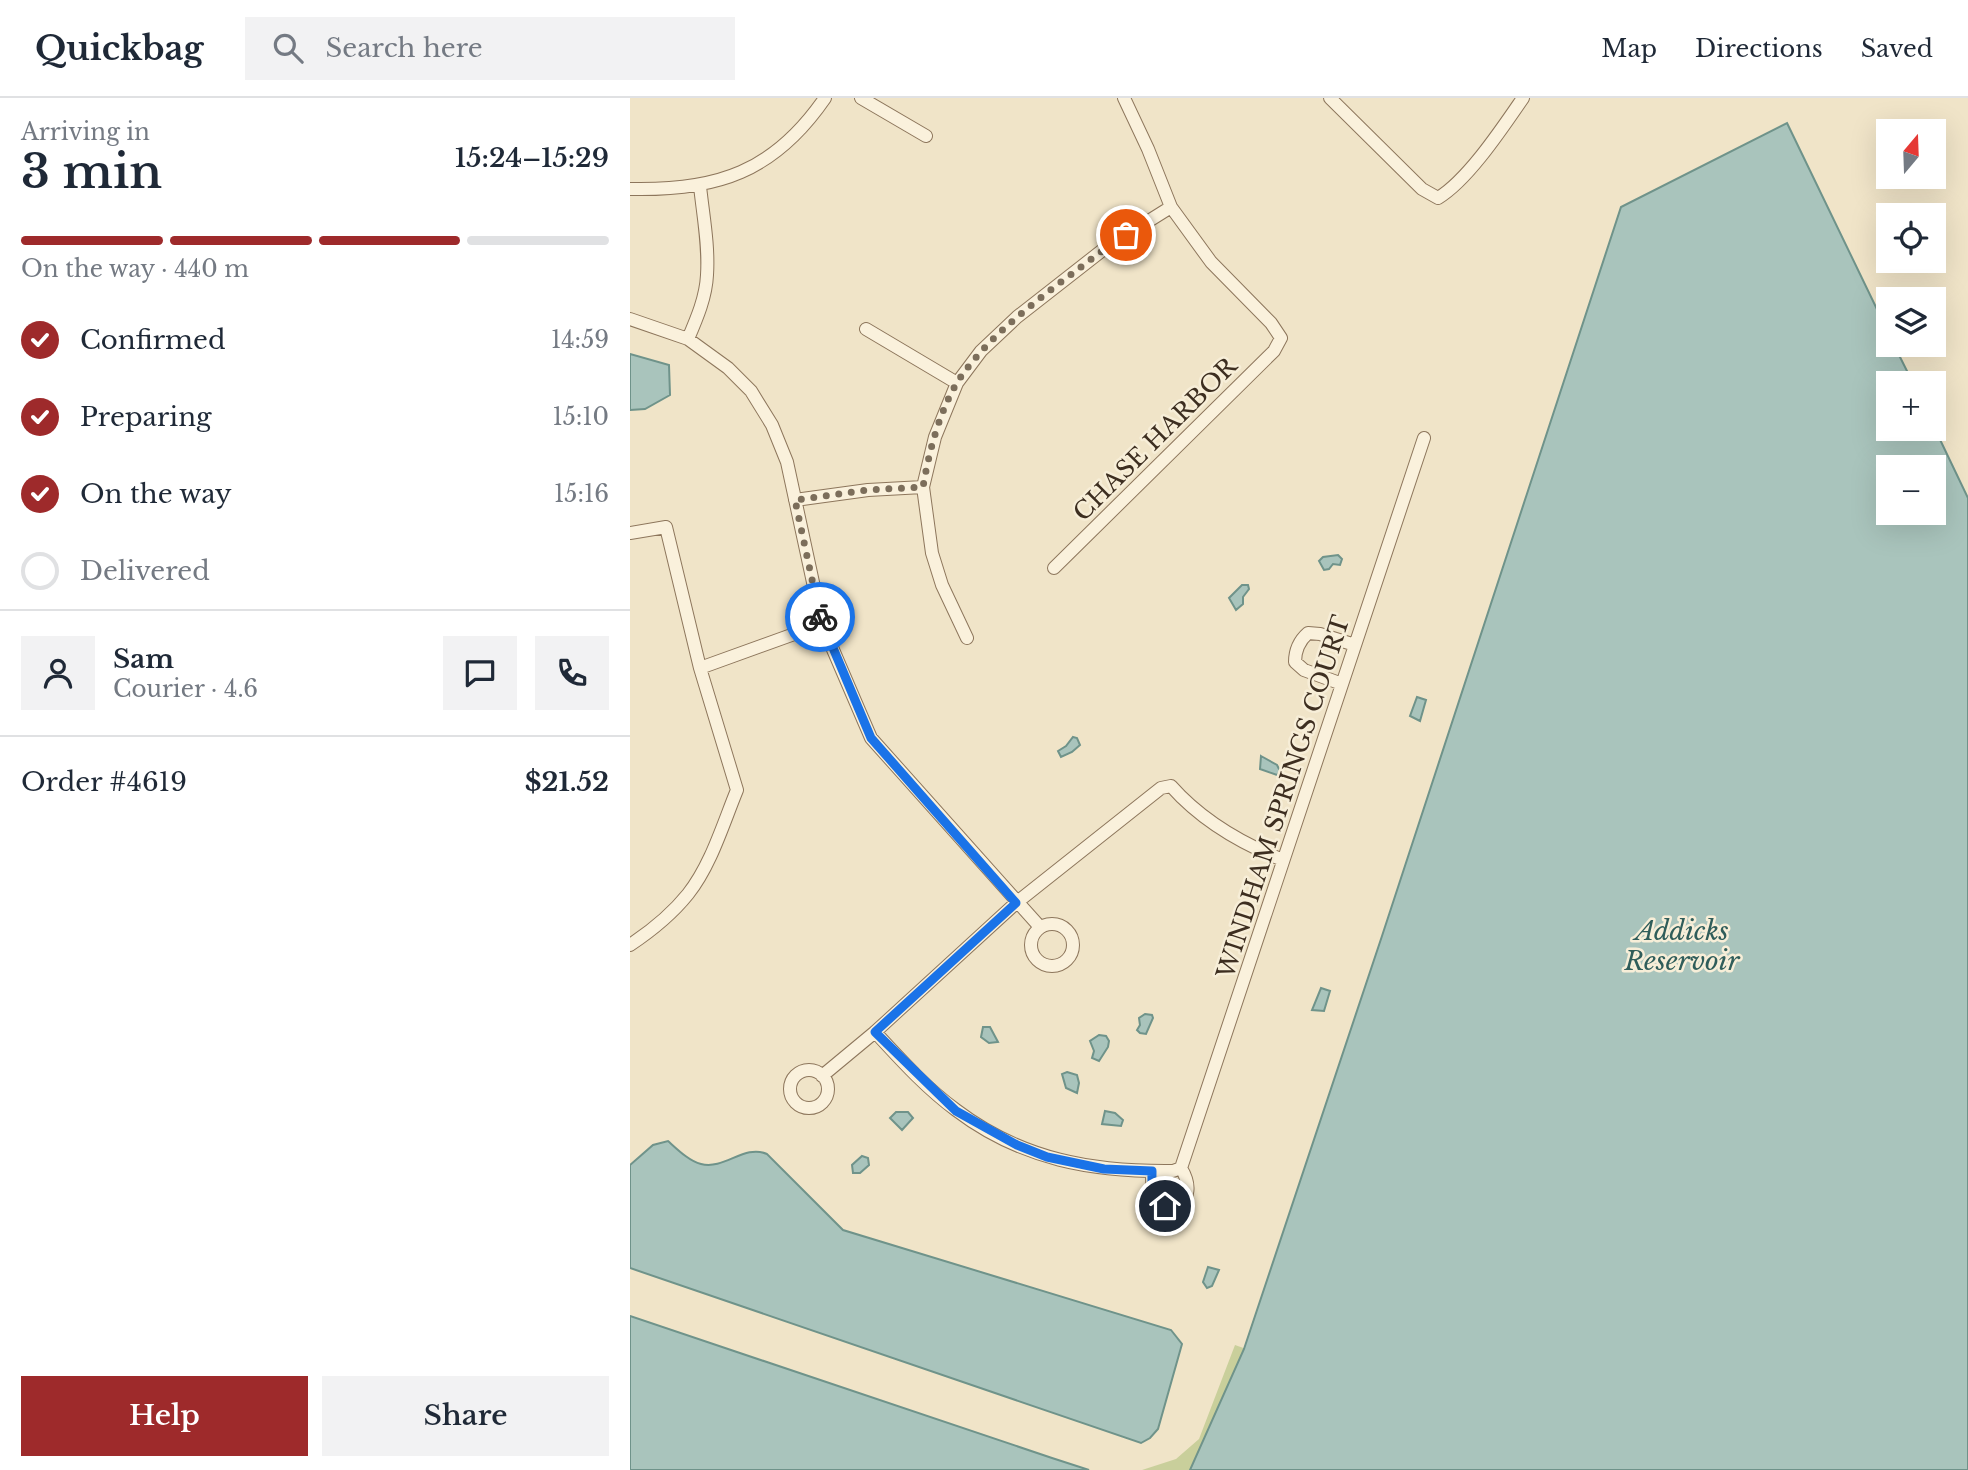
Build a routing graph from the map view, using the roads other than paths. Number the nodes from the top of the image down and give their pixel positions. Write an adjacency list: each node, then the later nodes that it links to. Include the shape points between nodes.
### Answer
1 (825, 98): 7 (street, via 803,128 768,158 741,173)
2 (861, 98): 6 (street)
3 (1125, 98): 9 (street)
4 (1330, 98): 5 (street, via 1422,189 1438,198 1496,136)
5 (1523, 98)
6 (926, 136)
7 (699, 186): 8 (street); 12 (street, via 707,276)
8 (630, 189)
9 (1171, 208): 13 (street, via 1104,249 1017,317 981,351); 18 (street, CHASE HARBOR, via 1211,262 1281,338 1274,351)
10 (630, 319): 12 (street)
11 (866, 329): 13 (street)
12 (688, 339): 16 (street, via 751,391 787,462)
13 (957, 383): 15 (street, via 935,437)
14 (1424, 439): 21 (street, WINDHAM SPRINGS COURT)
15 (923, 487): 16 (street); 20 (street, via 932,553)
16 (795, 500): 19 (street)
17 (630, 533): 22 (street, via 666,527)
18 (1054, 568)
19 (822, 624): 22 (street); 25 (street, via 871,738)
20 (967, 638)
21 (1355, 645): 23 (street, WINDHAM SPRINGS COURT); 23 (street, via 1320,634 1308,633 1300,640 1295,663)
22 (700, 668): 27 (street, via 737,790 688,894)
23 (1342, 684): 24 (street, WINDHAM SPRINGS COURT)
24 (1283, 860): 25 (street, via 1219,829 1171,786 1161,788); 30 (street, WINDHAM SPRINGS COURT)
25 (1016, 903): 26 (street); 28 (street)
26 (1040, 927)
27 (630, 945)
28 (875, 1032): 29 (street); 31 (street, via 956,1111 1017,1145 1047,1157 1104,1169)
29 (822, 1076)
30 (1181, 1168): 31 (street); 31 (street, via 1188,1181 1187,1196 1172,1207 1155,1199)
31 (1152, 1171)

